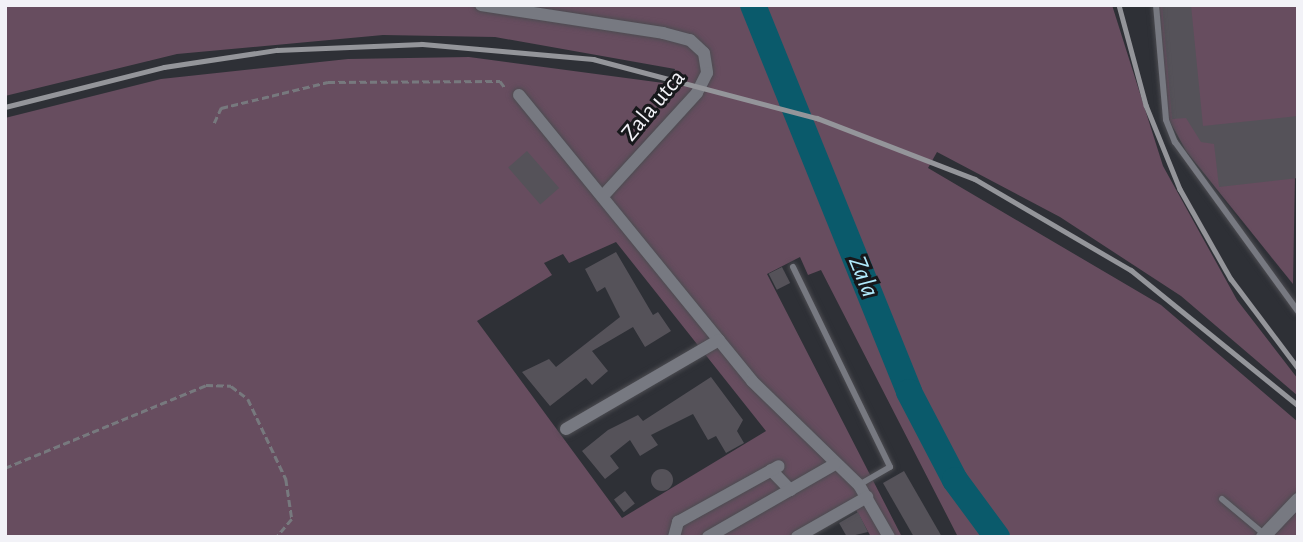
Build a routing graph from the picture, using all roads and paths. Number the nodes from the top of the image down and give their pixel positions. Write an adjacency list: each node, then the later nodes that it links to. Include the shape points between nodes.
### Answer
1 (481, 5): 5 (street, Zala utca, via 663,33 690,40 704,53 707,74 697,93)
2 (1157, 5): 7 (lane, via 1166,120 1175,142)
3 (519, 95): 4 (path, via 500,81 328,82 221,108); 5 (street)
4 (214, 123)
5 (603, 197): 8 (street)
6 (793, 267): 12 (lane, via 890,467)
7 (1298, 311)
8 (719, 340): 9 (street); 10 (street)
9 (566, 429)
10 (835, 464): 12 (street); 13 (street)
11 (5, 468): 18 (path, via 205,385 231,386 248,399 286,480 292,519)
12 (859, 485): 14 (street)
13 (790, 490): 19 (street, via 775,468 678,522); 20 (street)
14 (867, 497): 21 (street); 22 (street)
15 (1222, 499): 17 (lane)
16 (1298, 500): 17 (street)
17 (1266, 536)
18 (277, 537)
19 (674, 537)
20 (708, 537)
21 (797, 537)
22 (889, 537)

